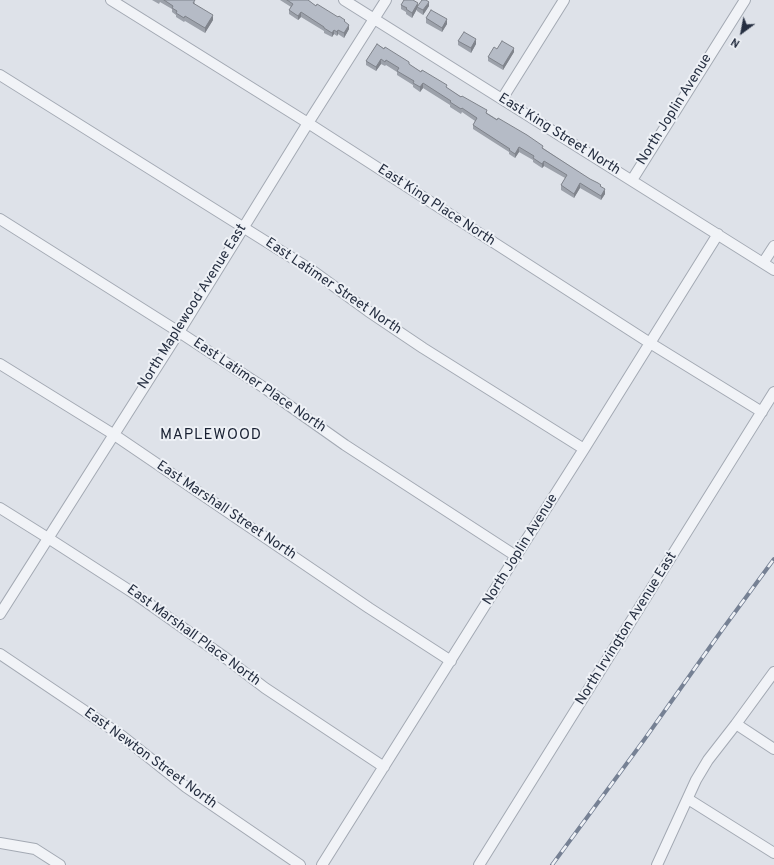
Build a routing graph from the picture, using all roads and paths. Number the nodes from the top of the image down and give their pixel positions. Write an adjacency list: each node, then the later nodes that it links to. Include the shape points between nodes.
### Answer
1 (111, 0): 9 (street, East King Place North)
2 (344, 0): 6 (street, East King Street North)
3 (386, 0): 6 (street, North Maplewood Avenue East)
4 (564, 0): 8 (street)
5 (745, 0): 10 (street, North Joplin Avenue)
6 (374, 18): 8 (street, East King Street North); 9 (street, North Maplewood Avenue East)
7 (0, 75): 12 (street, East Latimer Street North)
8 (502, 99): 10 (street, East King Street North)
9 (308, 123): 12 (street, North Maplewood Avenue East); 18 (street, East King Place North)
10 (632, 180): 13 (street, East King Street North)
11 (0, 219): 17 (street, East Latimer Place North)
12 (243, 228): 17 (street, North Maplewood Avenue East); 23 (street, East Latimer Street North, via 313,272 423,348)
13 (718, 234): 15 (street, East King Street North); 18 (street, North Joplin Avenue)
14 (774, 246): 15 (street)
15 (763, 263): 16 (street, East King Street North)
16 (774, 270)
17 (179, 332): 22 (street, North Maplewood Avenue East); 26 (street, East Latimer Place North, via 345,445)
18 (650, 343): 21 (street, East King Place North); 23 (street, North Joplin Avenue)
19 (0, 364): 22 (street, East Marshall Street North)
20 (774, 392): 21 (street, North Irvington Avenue East)
21 (762, 412): 40 (street, North Irvington Avenue East)
22 (113, 434): 25 (street, North Maplewood Avenue East); 29 (street, East Marshall Street North, via 362,604)
23 (584, 449): 26 (street, North Joplin Avenue)
24 (0, 508): 25 (street, East Marshall Place North)
25 (48, 538): 27 (street, North Maplewood Avenue East); 33 (street, East Marshall Place North, via 138,596 265,688)
26 (516, 556): 29 (street, North Joplin Avenue)
27 (0, 614)
28 (0, 654): 38 (street, East Newton Street North, via 122,736 186,787)
29 (451, 661): 33 (street, North Joplin Avenue)
30 (772, 674): 31 (street)
31 (736, 724): 32 (street); 34 (street, via 708,760)
32 (774, 749)
33 (384, 767): 39 (street, North Joplin Avenue)
34 (688, 799): 36 (street); 41 (street)
35 (0, 843): 37 (street, via 35,849)
36 (774, 853)
37 (60, 865)
38 (300, 865)
39 (322, 865)
40 (479, 865)
41 (657, 865)

